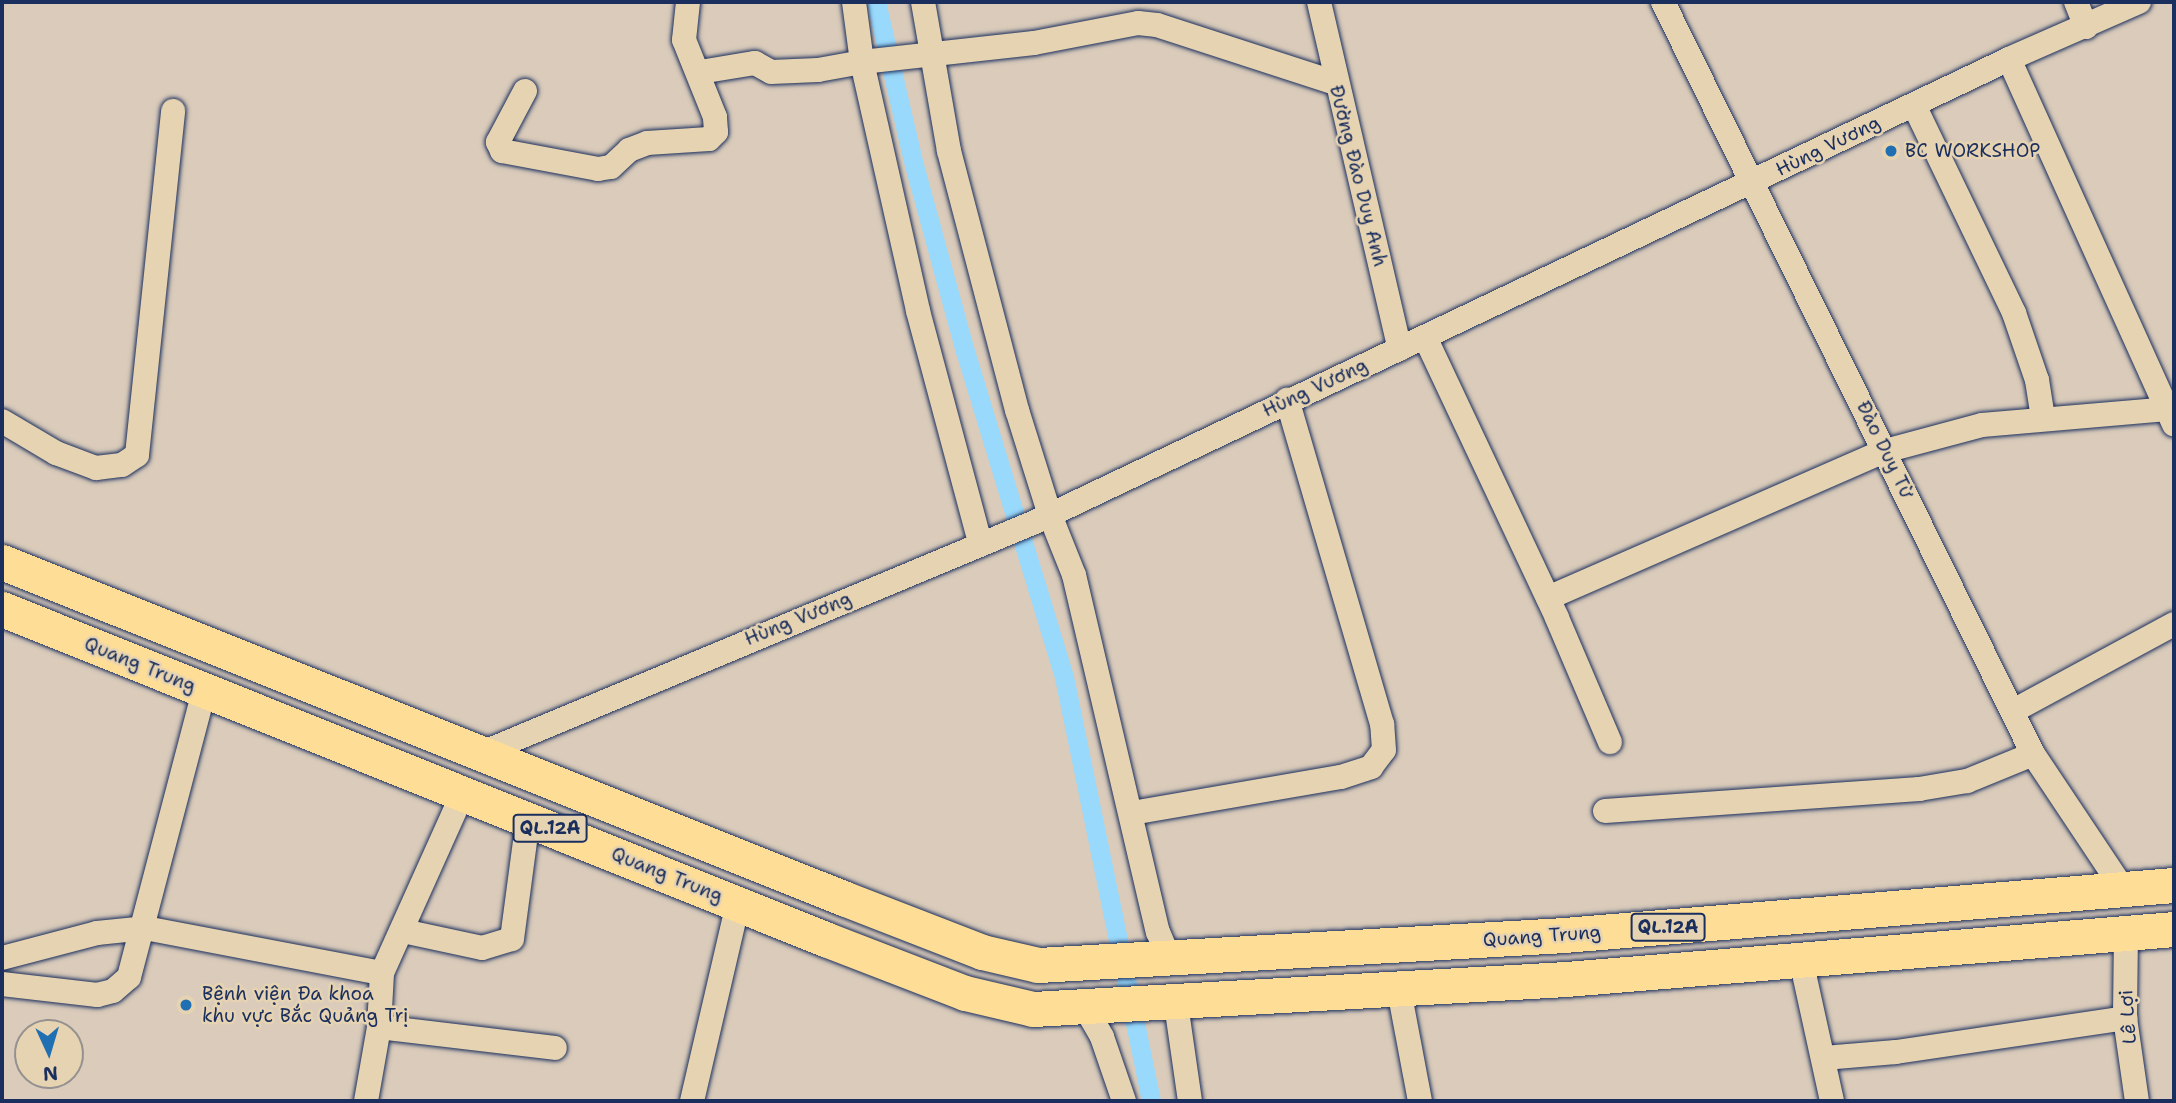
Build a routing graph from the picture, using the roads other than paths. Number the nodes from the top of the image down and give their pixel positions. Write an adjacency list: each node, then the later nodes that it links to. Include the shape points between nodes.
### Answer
1 (688, 2): 12 (street, via 684,40)
2 (854, 2): 11 (street)
3 (923, 2): 9 (street)
4 (1319, 2): 13 (street, Đường Đào Duy Anh)
5 (1662, 2): 17 (street, Đào Duy Từ)
6 (2077, 2): 8 (street)
7 (2139, 2): 8 (street, Hùng Vương)
8 (2086, 27): 10 (street, Hùng Vương)
9 (929, 56): 11 (street); 13 (street, via 1034,43 1138,23 1157,25); 25 (street)
10 (2009, 59): 15 (street, Hùng Vương); 21 (street)
11 (865, 62): 12 (street, via 818,70 771,72 755,64); 26 (street, via 918,311)
12 (700, 72): 14 (street, via 715,117 715,136 640,145 611,167 598,169 500,149 498,142)
13 (1335, 83): 19 (street, Đường Đào Duy Anh)
14 (525, 91)
15 (1914, 105): 17 (street, Hùng Vương); 22 (street, via 2014,313 2037,380)
16 (173, 111): 23 (street, via 137,455 122,466 96,468 56,453)
17 (1751, 184): 18 (street, Hùng Vương); 24 (street, Đào Duy Từ)
18 (1425, 337): 19 (street, Hùng Vương); 28 (street)
19 (1400, 349): 20 (street, Hùng Vương)
20 (1287, 400): 25 (street, Hùng Vương); 39 (street, via 1382,724 1384,750 1371,767 1341,777)
21 (2170, 417): 22 (street)
22 (2043, 418): 24 (street, via 1982,425)
23 (2, 421)
24 (1885, 451): 28 (street); 33 (street, Đào Duy Từ)
25 (1042, 519): 26 (street, Hùng Vương); 39 (street, via 1074,575)
26 (985, 541): 35 (street, Hùng Vương)
27 (2, 562): 31 (highway, QL.12A)
28 (1548, 598): 34 (street)
29 (2, 609): 32 (highway, Quang Trung / QL.12A)
30 (2174, 624): 33 (street)
31 (221, 650): 32 (highway); 35 (highway, QL.12A)
32 (204, 691): 37 (highway, Quang Trung / QL.12A); 45 (street, via 168,817)
33 (2013, 711): 36 (street, Đào Duy Từ)
34 (1610, 742)
35 (482, 753): 37 (highway); 43 (highway, QL.12A)
36 (2033, 754): 38 (street, via 1967,781 1919,789); 42 (street, Đào Duy Từ)
37 (463, 793): 40 (highway, Quang Trung / QL.12A); 47 (street)
38 (1605, 811)
39 (1132, 813): 52 (street)
40 (528, 819): 44 (highway, Quang Trung / QL.12A); 47 (street, via 512,939 482,948)
41 (2174, 885): 42 (highway, Quang Trung / QL.12A)
42 (2123, 889): 48 (highway); 49 (highway, Quang Trung / QL.12A)
43 (844, 898): 50 (highway); 52 (highway, QL.12A, via 982,952 1038,965)
44 (738, 904): 50 (highway, Quang Trung / QL.12A); 65 (street)
45 (145, 928): 51 (street, via 97,933); 54 (street); 56 (street, via 130,977 113,991 97,995)
46 (2174, 929): 48 (highway, QL.12A)
47 (403, 931): 54 (street)
48 (2126, 933): 53 (highway, QL.12A); 60 (street, Lê Lợi)
49 (1564, 935): 52 (highway, Quang Trung / QL.12A); 55 (highway)
50 (825, 939): 59 (highway, Quang Trung / QL.12A, via 965,993 1033,1009)
51 (2, 958)
52 (1165, 960)
53 (1801, 960): 55 (highway, QL.12A); 63 (street)
54 (382, 973): 61 (street)
55 (1566, 979): 57 (highway, QL.12A)
56 (2, 984)
57 (1399, 990): 58 (highway, QL.12A); 68 (street)
58 (1169, 1004): 59 (highway, QL.12A); 67 (street)
59 (1096, 1008): 66 (street)
60 (2125, 1018): 63 (street, via 1896,1052); 70 (street, Lê Lợi)
61 (379, 1027): 62 (street); 64 (street)
62 (555, 1048)
63 (1824, 1058): 69 (street)
64 (366, 1101)
65 (692, 1101)
66 (1124, 1101)
67 (1190, 1101)
68 (1420, 1101)
69 (1832, 1101)
70 (2137, 1101)

